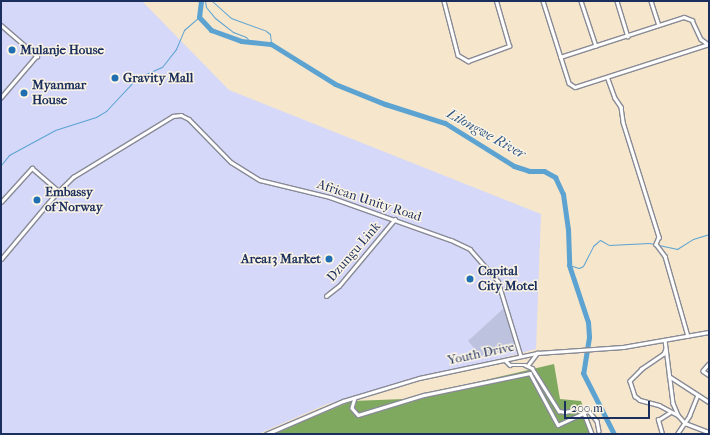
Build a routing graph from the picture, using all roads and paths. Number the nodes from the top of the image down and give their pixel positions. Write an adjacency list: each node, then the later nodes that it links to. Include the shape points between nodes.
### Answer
1 (444, 1): 2 (street, via 458,55 468,61 509,46)
2 (496, 1)
3 (543, 1): 12 (street)
4 (581, 1): 11 (street)
5 (617, 1): 9 (street)
6 (651, 1): 7 (street)
7 (659, 25): 9 (street); 10 (street, via 689,17 701,39)
8 (2, 28): 14 (street, via 37,56)
9 (628, 36): 11 (street)
10 (709, 45): 13 (street)
11 (596, 46): 12 (street)
12 (560, 57): 13 (street, via 569,83 575,87)
13 (608, 78): 21 (street, via 621,107 623,122 659,237 656,244 665,256)
14 (1, 98)
15 (58, 192): 16 (street, via 32,168); 17 (street, African Unity Road, via 81,172 174,116 181,115 189,119 231,162 260,180 330,197); 18 (street, African Unity Road)
16 (1, 202)
17 (395, 219): 19 (street, Dzungu Link, via 339,286); 25 (street, African Unity Road, via 458,242 479,257 502,290)
18 (1, 259)
19 (326, 296)
20 (709, 332): 21 (street, Youth Drive)
21 (688, 336): 22 (street, Youth Drive)
22 (665, 340): 23 (street); 24 (street, Youth Drive, via 601,349)
23 (666, 349): 30 (street); 34 (street, via 664,354 630,380 632,390 640,400 659,405)
24 (537, 353): 25 (street, Youth Drive); 28 (street)
25 (522, 356): 26 (street, Youth Drive)
26 (505, 359): 28 (street, via 510,365); 32 (street, Youth Drive, via 419,378)
27 (709, 364): 29 (street, via 703,371)
28 (528, 365): 37 (street, via 559,411 584,408 597,421)
29 (709, 375)
30 (669, 376): 31 (street); 35 (street)
31 (697, 396): 33 (street); 36 (street)
32 (355, 397): 39 (street, Youth Drive); 40 (street, via 352,408 358,415 424,395 530,373 558,424 584,413)
33 (709, 402)
34 (669, 412): 35 (street); 41 (street, via 658,420)
35 (678, 415): 36 (street)
36 (685, 423): 38 (street); 42 (street)
37 (599, 431)
38 (709, 432)
39 (266, 434)
40 (592, 434)
41 (662, 434)
42 (677, 434)

